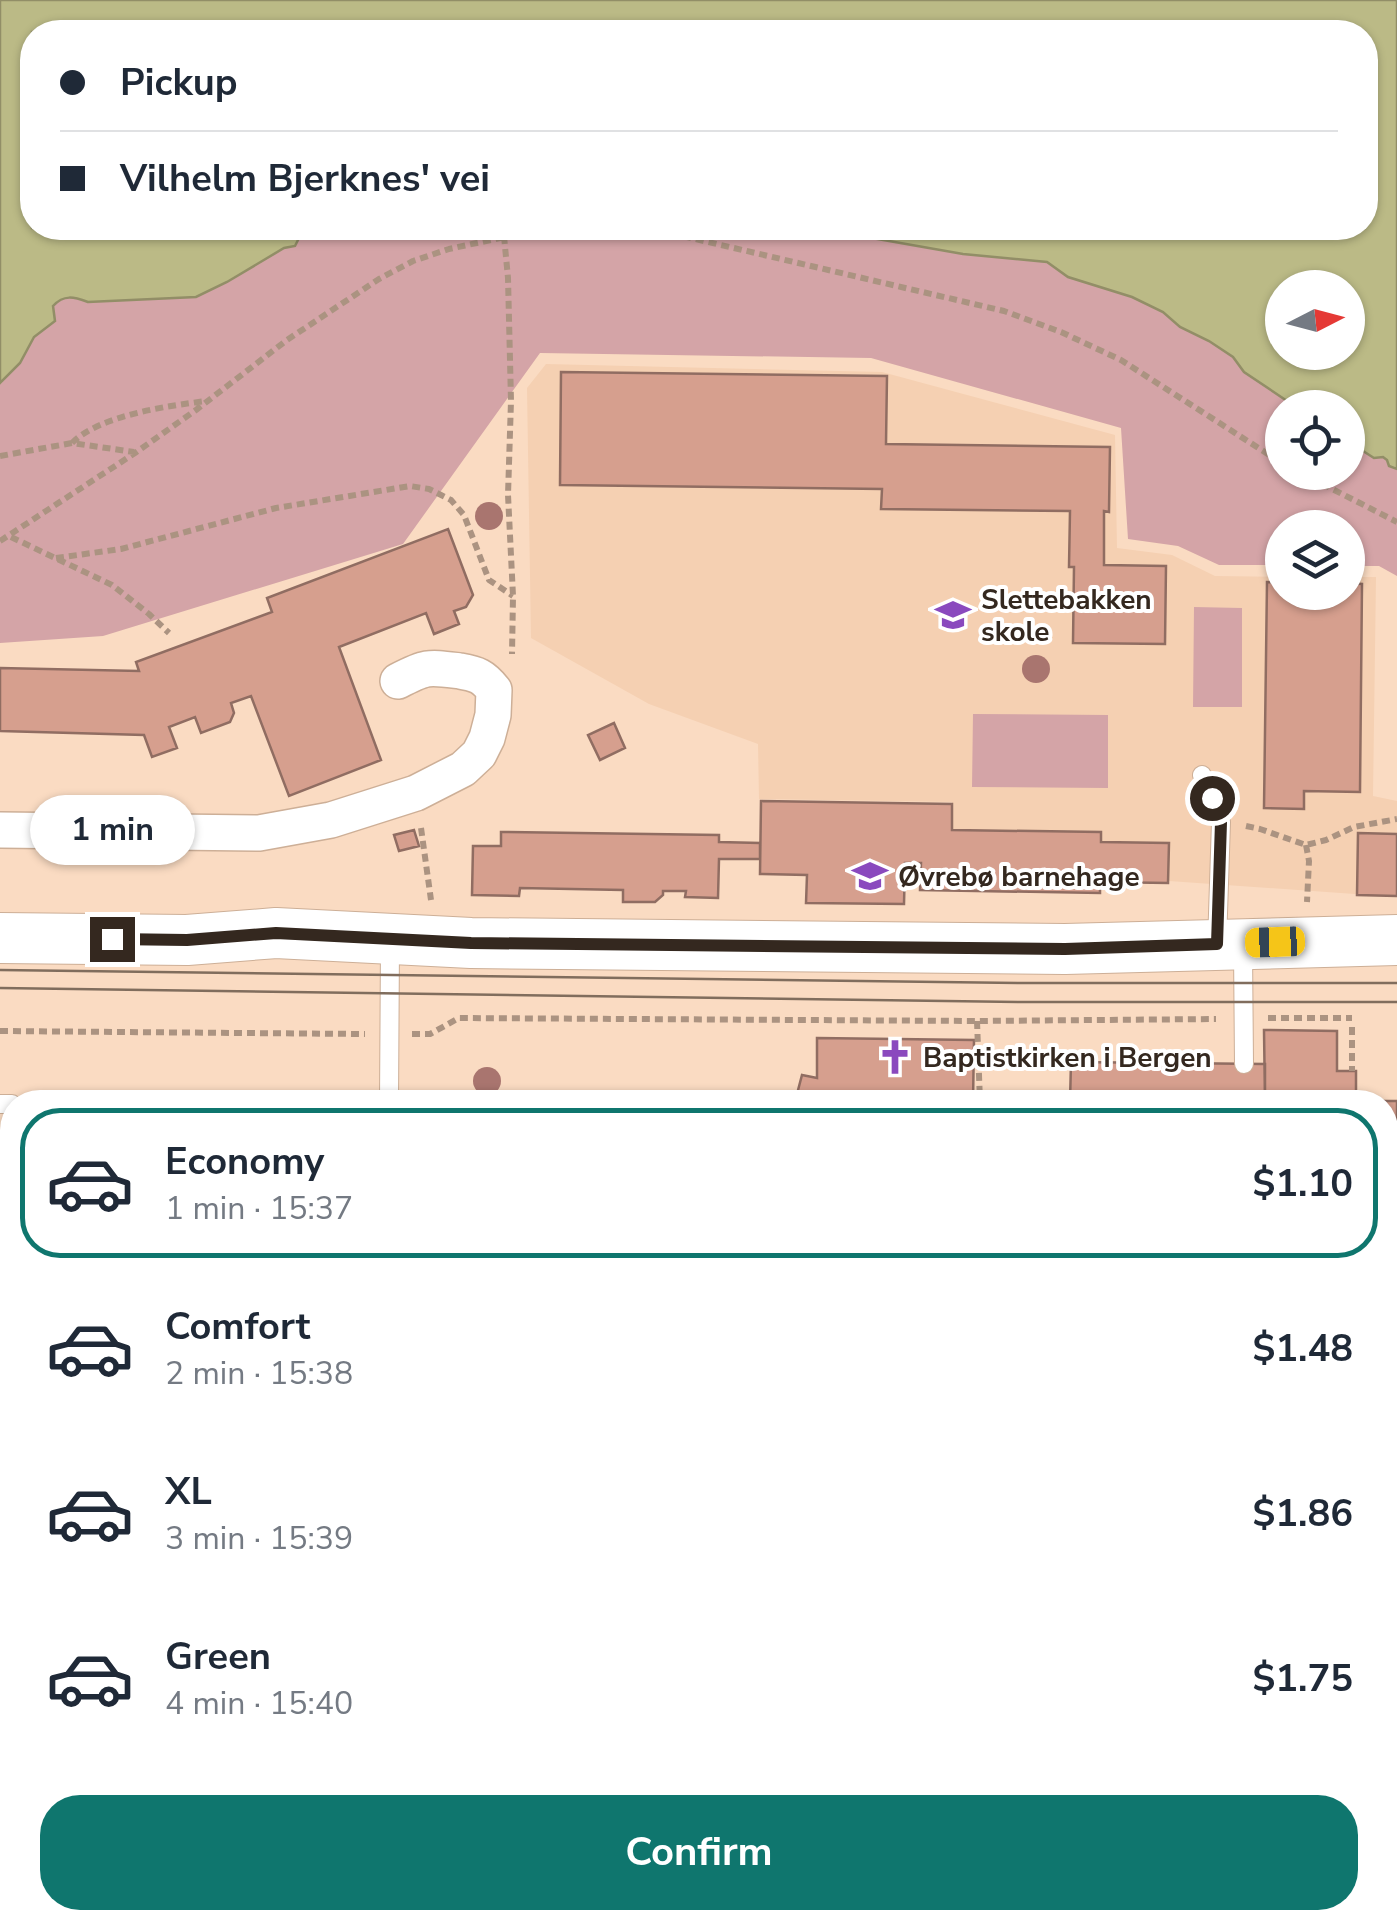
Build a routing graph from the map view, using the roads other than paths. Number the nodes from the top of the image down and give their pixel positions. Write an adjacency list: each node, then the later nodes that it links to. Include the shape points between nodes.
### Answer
1 (398, 681): 3 (street, via 442,667 483,676 494,690 479,754 416,793 332,820 259,833)
2 (1202, 775): 7 (lane, via 1221,822)
3 (0, 830)
4 (0, 938): 5 (main road)
5 (390, 938): 7 (main road, via 1065,949); 9 (lane)
6 (1397, 940): 7 (main road)
7 (1230, 944): 8 (lane, via 1245,1018)
8 (1244, 1059)
9 (389, 1090)

